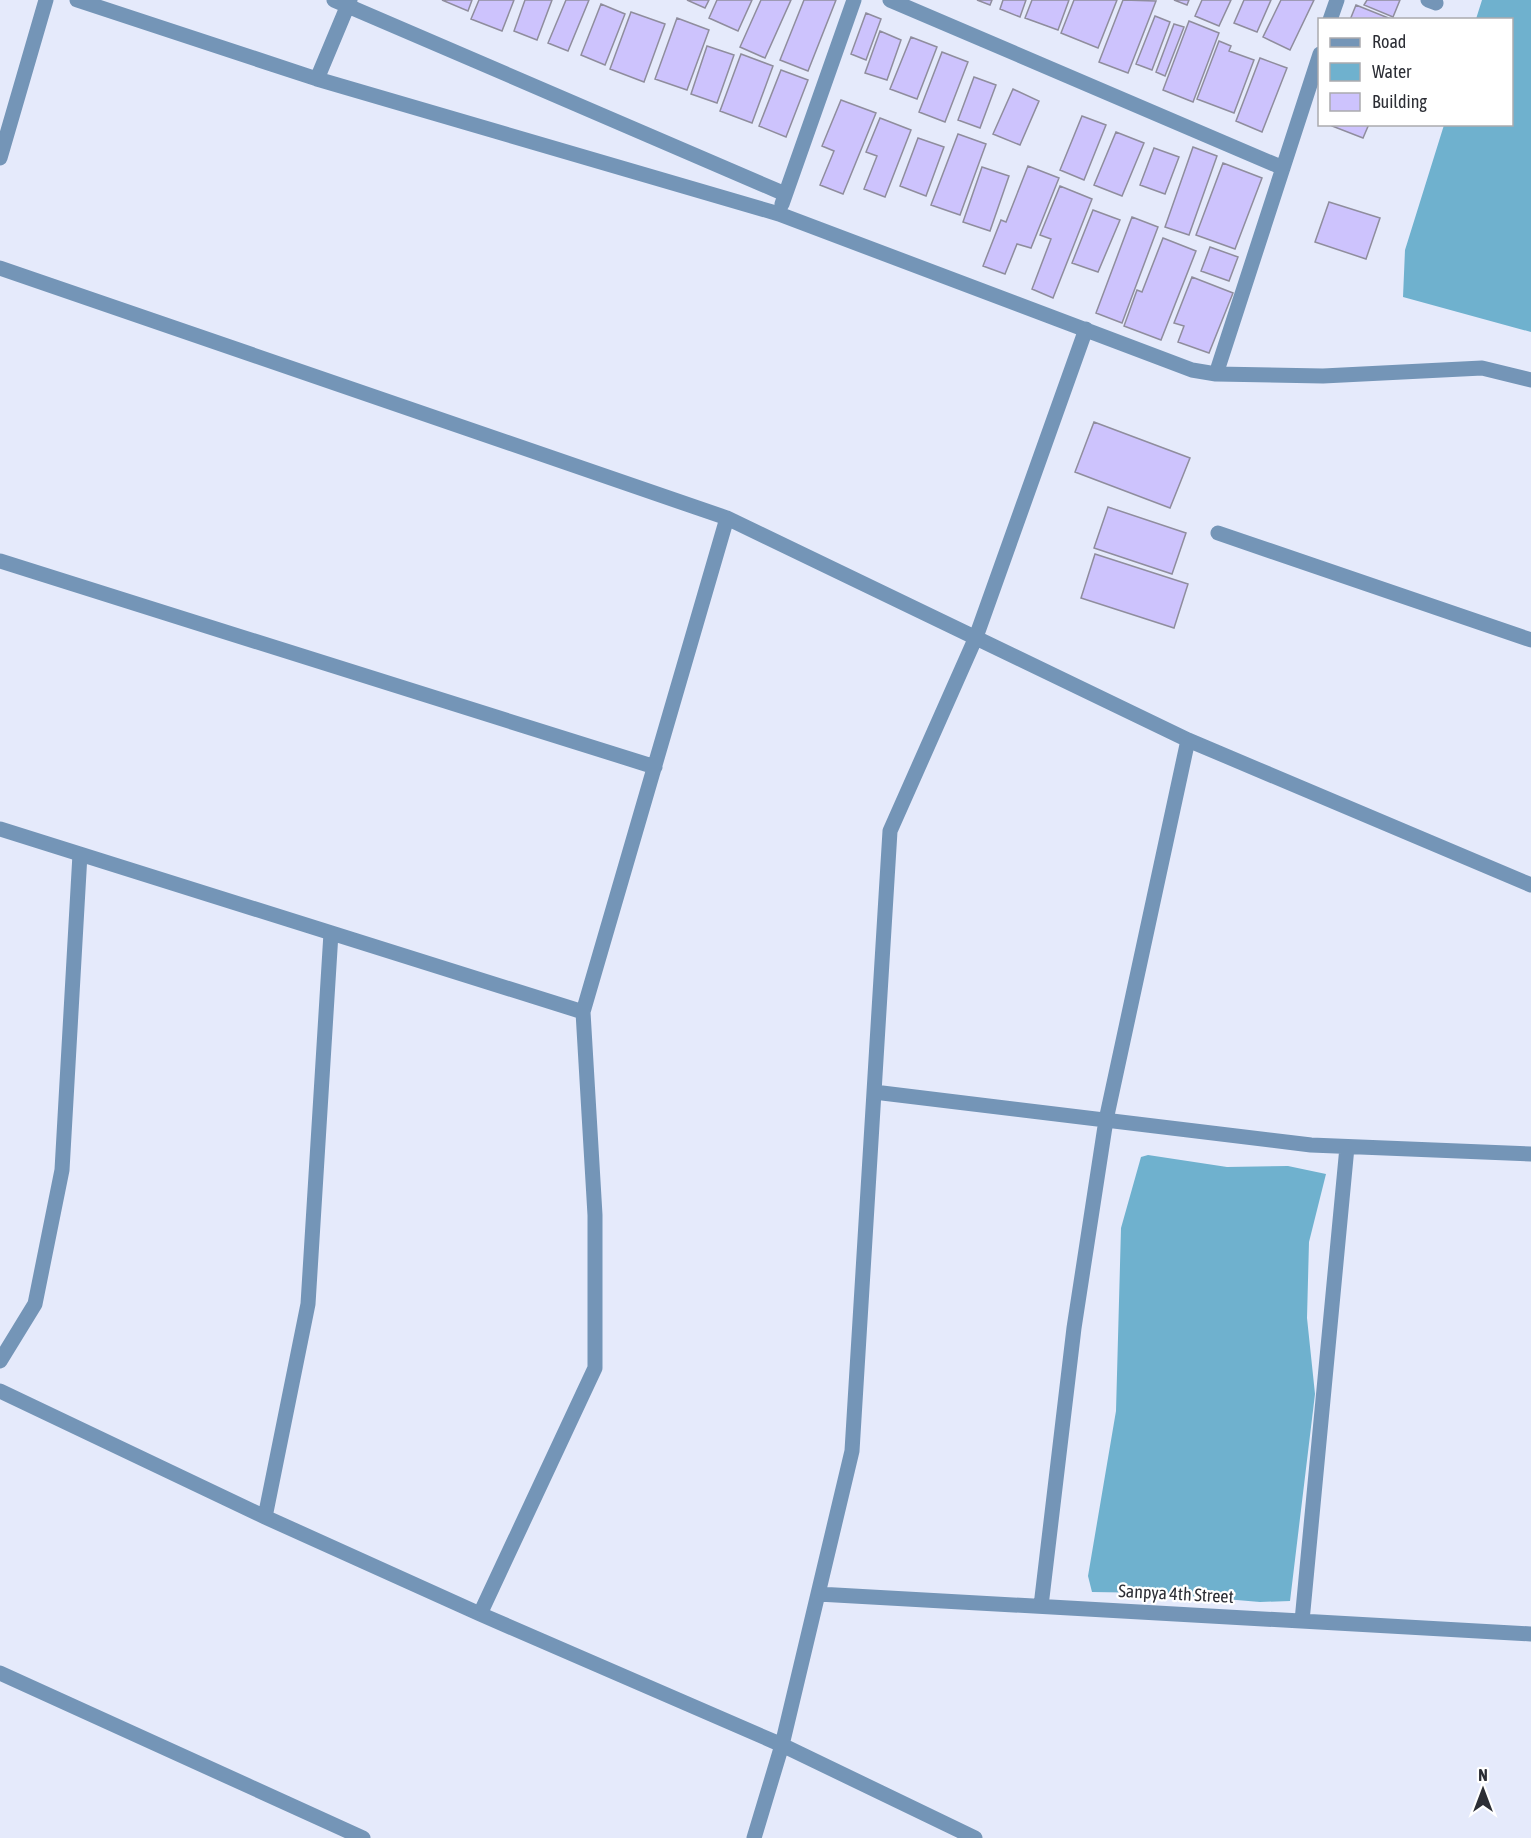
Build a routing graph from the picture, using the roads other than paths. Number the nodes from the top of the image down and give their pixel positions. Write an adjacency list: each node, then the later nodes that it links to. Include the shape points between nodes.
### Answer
1 (46, 0): 10 (street)
2 (77, 0): 9 (street)
3 (854, 0): 12 (street)
4 (890, 0): 11 (street)
5 (1337, 0): 7 (street)
6 (344, 2): 9 (street); 12 (street)
7 (1331, 18)
8 (1318, 60): 11 (street)
9 (317, 79): 13 (street)
10 (0, 158)
11 (1284, 168): 16 (street)
12 (785, 194): 13 (street)
13 (779, 214): 15 (street)
14 (0, 268): 18 (street)
15 (1086, 329): 16 (street, via 1192,370); 21 (street)
16 (1216, 374): 17 (street, via 1323,376 1482,368)
17 (1531, 380)
18 (727, 518): 21 (street); 24 (street)
19 (1218, 533): 22 (street)
20 (0, 561): 24 (street)
21 (976, 637): 23 (street); 30 (street, via 890,831)
22 (1531, 640)
23 (1188, 740): 27 (street); 31 (street)
24 (655, 767): 29 (street)
25 (0, 829): 26 (street)
26 (80, 854): 28 (street); 34 (street, via 62,1170 35,1304)
27 (1531, 885)
28 (331, 933): 29 (street); 36 (street, via 308,1304)
29 (583, 1012): 39 (street, via 595,1215 595,1368)
30 (874, 1092): 31 (street); 37 (street, via 852,1451)
31 (1106, 1120): 32 (street); 38 (street, via 1074,1328)
32 (1347, 1148): 33 (street); 40 (street)
33 (1531, 1154)
34 (0, 1361)
35 (0, 1391): 36 (street)
36 (265, 1517): 39 (street)
37 (818, 1594): 38 (street, Sanpya 4th Street); 43 (street)
38 (1041, 1606): 40 (street, Sanpya 4th Street)
39 (480, 1614): 43 (street)
40 (1302, 1621): 41 (street, Sanpya 4th Street)
41 (1531, 1634)
42 (0, 1673): 44 (street)
43 (782, 1745): 45 (street); 46 (street)
44 (363, 1838)
45 (754, 1838)
46 (975, 1838)

